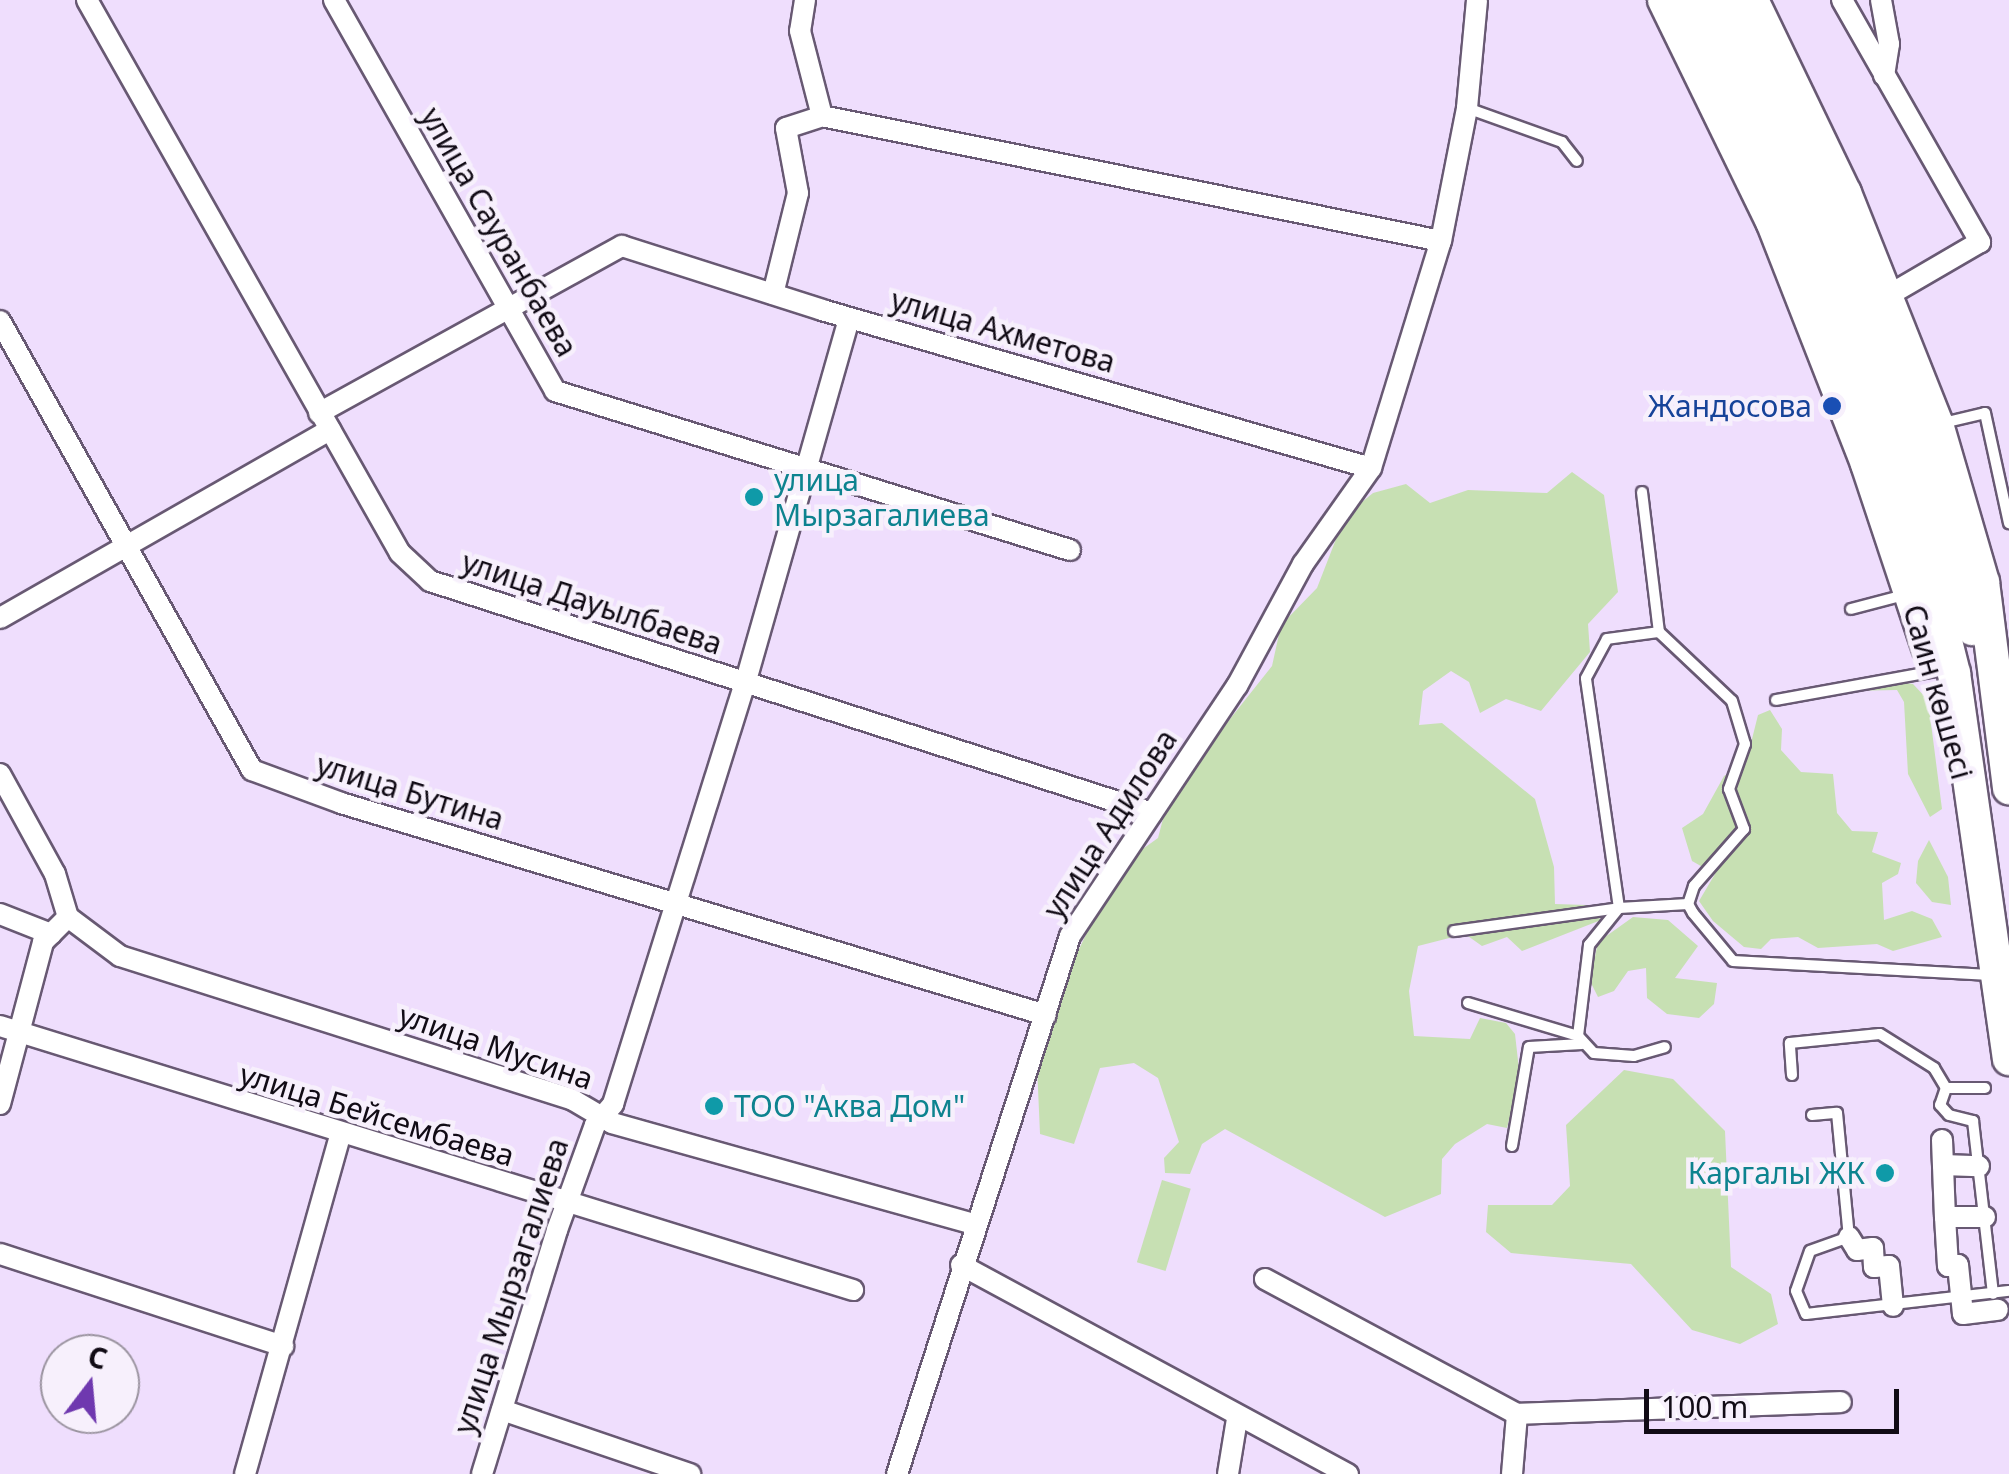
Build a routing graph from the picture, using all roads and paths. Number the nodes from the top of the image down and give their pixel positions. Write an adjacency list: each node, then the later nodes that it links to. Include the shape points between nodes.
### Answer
1 (87, 0): 21 (street, улица Дауылбаева)
2 (334, 0): 18 (street, улица Сауранбаева)
3 (805, 0): 13 (street, via 800,30)
4 (1476, 0): 12 (street, улица Адилова)
5 (1664, 0): 29 (main road, Саин көшесі, via 1785,254)
6 (1695, 0): 39 (main road, Саин көшесі, via 1798,211 1886,441 1954,674)
7 (1724, 0): 36 (main road, Саин көшесі, via 1822,202 1874,332 1950,549)
8 (1752, 0): 17 (main road, Саин көшесі)
9 (1842, 0): 11 (street)
10 (1881, 0): 11 (street, via 1888,44)
11 (1884, 76): 17 (street, via 1980,242)
12 (1467, 108): 14 (lane, via 1562,142); 15 (street, улица Адилова)
13 (822, 116): 15 (street); 16 (street, via 786,128 798,193)
14 (1577, 160)
15 (1442, 241): 23 (street, улица Адилова)
16 (773, 294): 18 (street, улица Ахметова, via 622,246); 19 (street, улица Ахметова)
17 (1888, 295): 22 (main road, Саин көшесі)
18 (507, 308): 21 (street); 24 (street, улица Сауранбаева, via 555,391)
19 (849, 318): 23 (street, улица Ахметова); 24 (street, улица Мырзагалиева)
20 (0, 321): 27 (street, улица Бутина)
21 (325, 422): 27 (street); 34 (street, улица Дауылбаева, via 400,553 430,581)
22 (1937, 424): 26 (lane, via 1986,413); 36 (main road, Саин көшесі, via 1982,582)
23 (1371, 468): 40 (street, улица Адилова, via 1303,564 1237,686)
24 (808, 470): 28 (street, улица Сауранбаева); 34 (street, улица Мырзагалиева)
25 (1642, 492): 32 (lane)
26 (2009, 523)
27 (126, 546): 31 (street); 41 (street, улица Бутина, via 252,770 305,792)
28 (1070, 550)
29 (1910, 594): 30 (lane); 33 (main road, Саин көшесі)
30 (1851, 610)
31 (0, 618)
32 (1659, 632): 42 (lane, via 1732,701 1745,744 1729,789 1744,829 1694,886); 43 (lane, via 1606,639 1586,678)
33 (1936, 670): 35 (lane); 39 (main road, Саин көшесі)
34 (745, 684): 40 (street, улица Дауылбаева); 41 (street, улица Мырзагалиева)
35 (1776, 700)
36 (2001, 740): 38 (main road)
37 (0, 774): 45 (street, via 56,874)
38 (2009, 788)
39 (1972, 811): 48 (main road)
40 (1152, 814): 50 (street, улица Адилова, via 1070,936)
41 (677, 902): 50 (street, улица Бутина); 61 (street, улица Мырзагалиева, via 614,1104)
42 (1688, 904): 43 (lane); 48 (lane, via 1733,962)
43 (1619, 908): 46 (lane); 53 (lane, via 1589,945)
44 (0, 914): 47 (street)
45 (68, 917): 47 (street); 61 (street, улица Мусина, via 120,956 573,1100)
46 (1454, 931)
47 (51, 934): 52 (street, via 43,942)
48 (1996, 975): 55 (main road)
49 (1468, 1003): 53 (lane)
50 (1046, 1015): 70 (street, улица Адилова)
51 (0, 1026): 52 (street, улица Бейсембаева)
52 (20, 1034): 59 (street); 62 (street, улица Бейсембаева)
53 (1580, 1040): 54 (lane, via 1594,1053 1634,1056); 64 (lane, via 1529,1048)
54 (1665, 1046)
55 (2009, 1059)
56 (1792, 1075): 57 (lane, via 1790,1043 1880,1034 1934,1068)
57 (1946, 1088): 58 (lane); 66 (lane, via 1940,1105 1949,1116 1974,1121)
58 (1985, 1088)
59 (0, 1104)
60 (1812, 1115): 71 (lane, via 1837,1113)
61 (603, 1116): 67 (street, улица Мырзагалиева); 70 (street, улица Мусина)
62 (340, 1135): 67 (street, улица Бейсембаева); 80 (street)
63 (1942, 1140): 65 (street)
64 (1512, 1146)
65 (1943, 1165): 66 (street); 68 (street)
66 (1980, 1166): 69 (lane)
67 (567, 1204): 75 (street, улица Бейсембаева); 82 (street, улица Мырзагалиева)
68 (1945, 1216): 69 (street); 77 (street, via 1948,1266 1958,1265)
69 (1985, 1217): 78 (lane)
70 (974, 1224): 73 (street, улица Адилова)
71 (1849, 1237): 79 (street, via 1857,1250 1873,1248 1874,1267 1889,1266); 79 (lane, via 1810,1250 1796,1291 1806,1314)
72 (0, 1254): 80 (street)
73 (961, 1265): 84 (street); 89 (street, улица Адилова)
74 (1265, 1279): 83 (street)
75 (854, 1290)
76 (2009, 1291): 78 (lane)
77 (1961, 1298): 78 (street, via 1963,1314); 79 (lane)
78 (1996, 1302)
79 (1893, 1306)
80 (283, 1346): 86 (street)
81 (1841, 1402): 83 (street)
82 (502, 1410): 87 (street, улица Мырзагалиева); 88 (street)
83 (1517, 1414): 91 (street)
84 (1237, 1419): 85 (street); 90 (street)
85 (1343, 1473)
86 (245, 1474)
87 (482, 1474)
88 (690, 1474)
89 (897, 1474)
90 (1228, 1474)
91 (1512, 1474)

